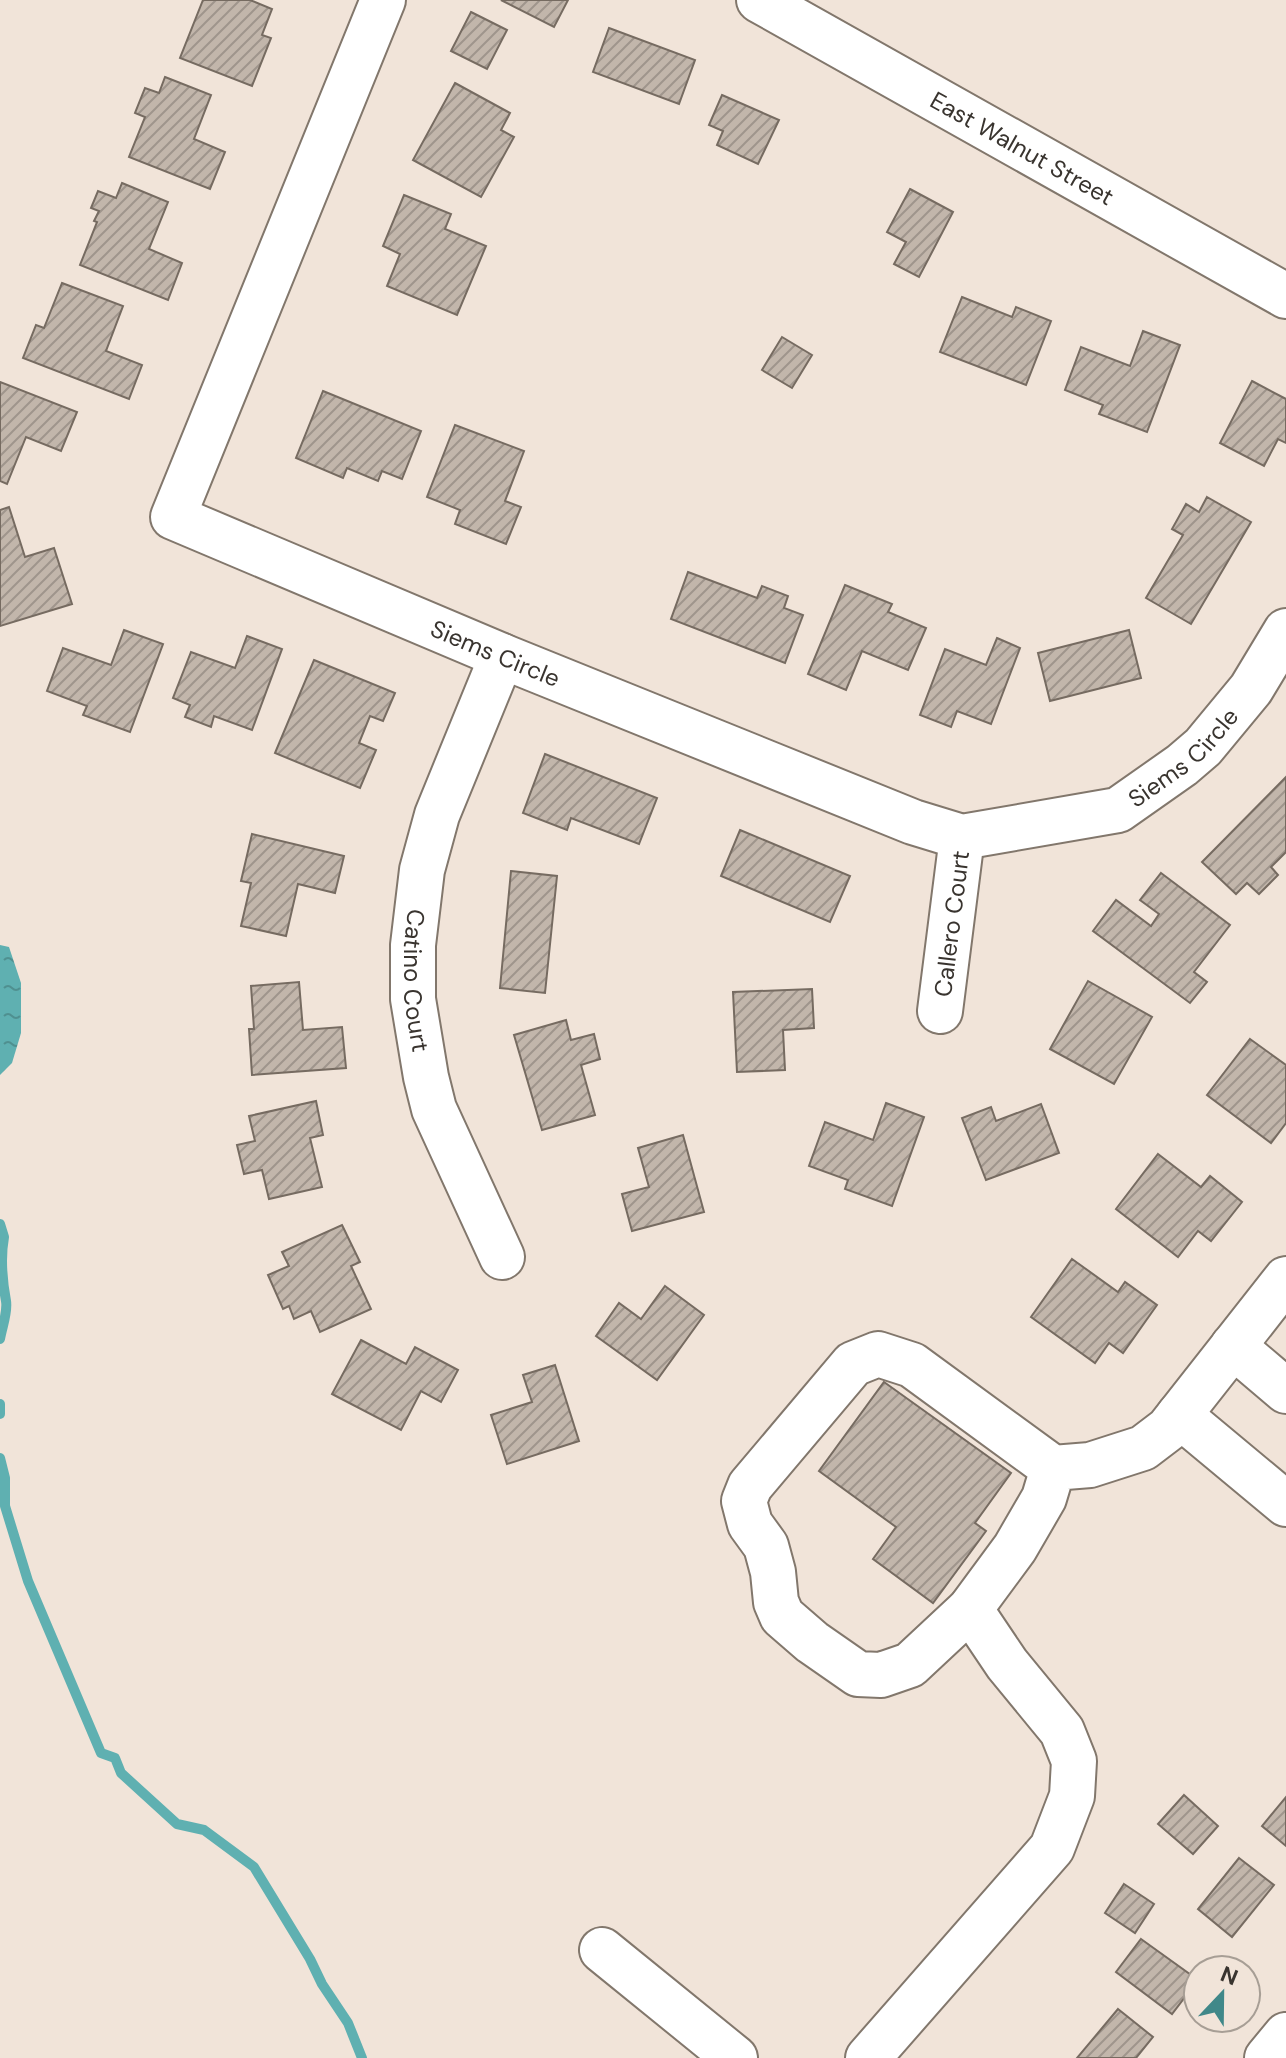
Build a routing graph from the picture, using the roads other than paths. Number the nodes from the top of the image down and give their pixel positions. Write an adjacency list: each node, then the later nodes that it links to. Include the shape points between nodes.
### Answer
1 (383, 0): 5 (street, Siems Circle, via 173,517)
2 (759, 0): 3 (street, East Walnut Street)
3 (1286, 296)
4 (1286, 631): 6 (street, Siems Circle, via 1251,689 1203,747 1118,810)
5 (502, 656): 6 (street, Siems Circle); 8 (street, Catino Court, via 437,815 422,870 413,945 413,999 434,1109)
6 (962, 837): 7 (street, Callero Court)
7 (940, 1011)
8 (502, 1257)
9 (1286, 1279): 10 (street)
10 (1233, 1346): 11 (street); 12 (street)
11 (1286, 1391)
12 (1173, 1422): 13 (street, via 1143,1448 1090,1465); 14 (street)
13 (1053, 1468): 15 (street, via 1044,1498 1015,1548); 15 (street, via 923,1372 878,1354 853,1364 750,1486 744,1501 750,1524 766,1546 782,1616 858,1674 881,1675 910,1665)
14 (1286, 1504)
15 (970, 1609): 19 (street, via 1062,1731 1074,1761 1072,1796 1052,1848)
16 (602, 1950): 18 (street)
17 (1286, 2035): 20 (street)
18 (735, 2058)
19 (868, 2058)
20 (1267, 2058)

